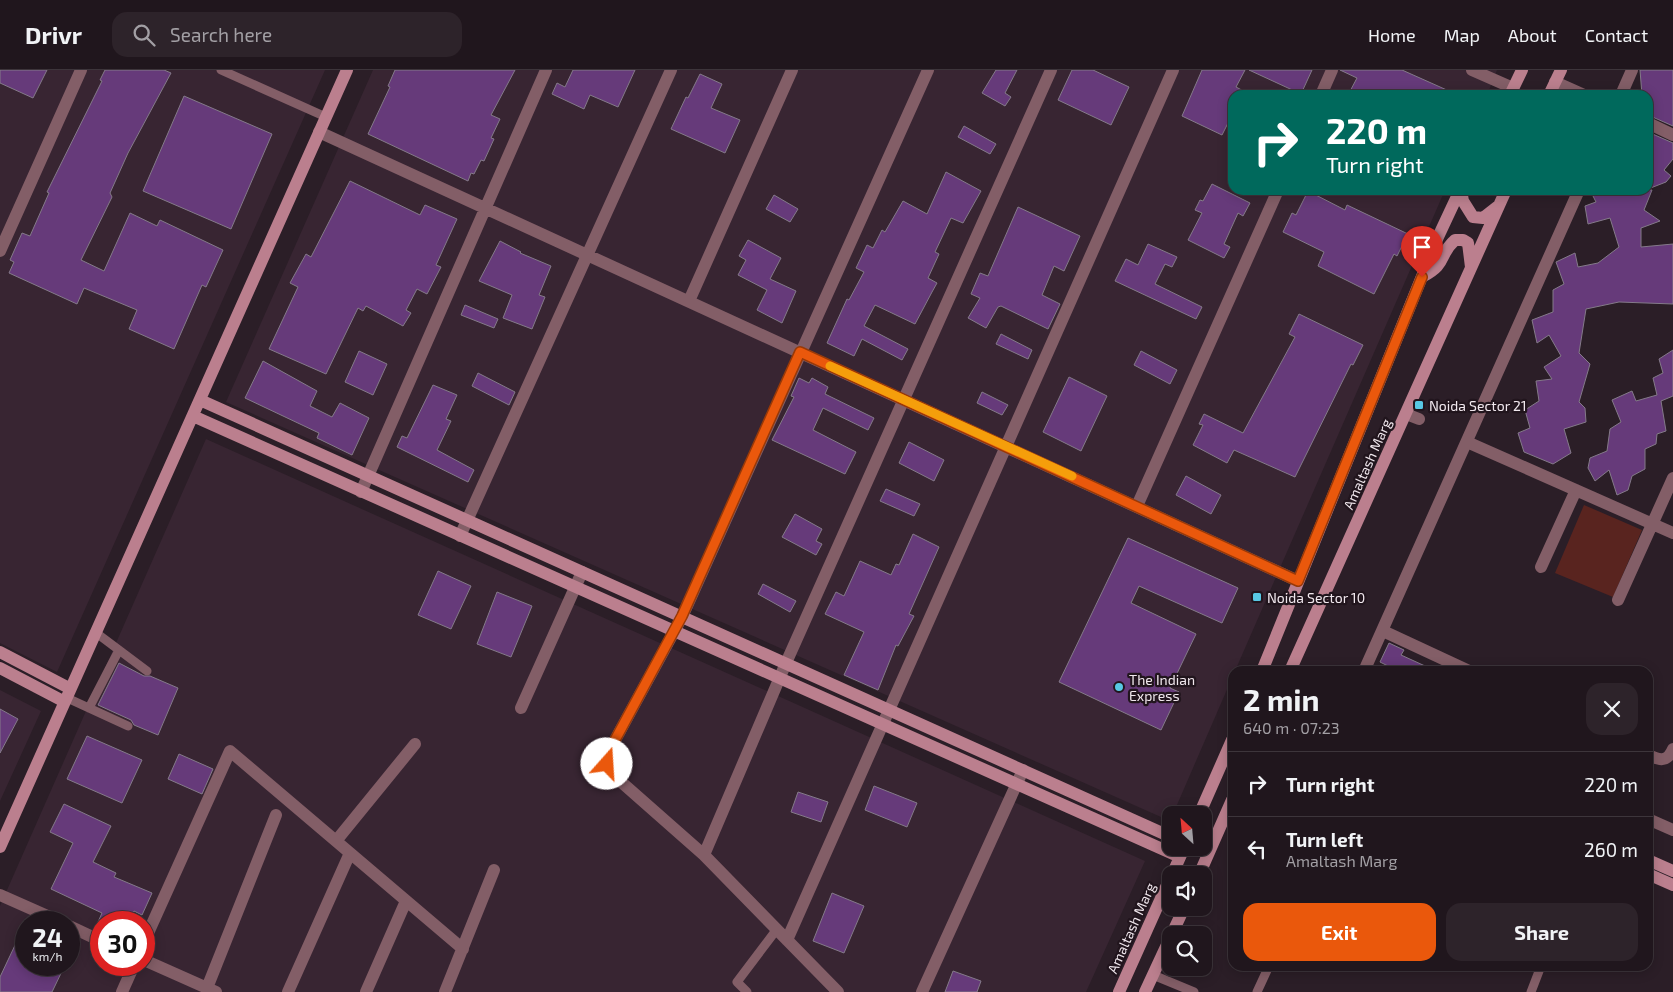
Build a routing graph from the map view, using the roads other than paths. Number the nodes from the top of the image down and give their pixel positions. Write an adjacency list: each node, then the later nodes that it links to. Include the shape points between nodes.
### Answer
1 (81, 70): 33 (street)
2 (221, 70): 22 (lane)
3 (347, 70): 22 (street)
4 (546, 70): 32 (street)
5 (671, 70): 34 (street)
6 (792, 70): 37 (street)
7 (928, 70): 38 (street)
8 (1051, 70): 39 (street)
9 (1173, 70): 45 (street)
10 (1332, 70): 16 (street)
11 (1472, 70): 17 (street)
12 (1522, 70): 18 (street)
13 (1561, 70): 15 (street)
14 (1632, 70): 21 (street)
15 (1555, 82): 19 (street); 20 (street)
16 (1322, 90)
17 (1508, 90)
18 (1513, 90)
19 (1552, 90)
20 (1573, 90)
21 (1623, 90)
22 (326, 117): 24 (street)
23 (1653, 126): 25 (street)
24 (319, 132): 32 (street); 40 (street)
25 (1673, 135)
26 (1276, 195): 50 (street)
27 (1459, 195): 36 (street, Amaltash Marg)
28 (1462, 195): 31 (street, Amaltash Marg, via 1466,209 1473,217 1483,218)
29 (1504, 195): 31 (street, Amaltash Marg)
30 (1577, 195): 44 (street)
31 (1500, 203): 35 (street, Amaltash Marg)
32 (485, 208): 34 (street); 46 (street)
33 (0, 251)
34 (588, 255): 37 (street); 51 (street)
35 (1472, 269): 36 (street, Amaltash Marg, via 1468,244 1455,240 1436,269); 41 (street, Amaltash Marg)
36 (1422, 277): 57 (street, Amaltash Marg)
37 (689, 301): 38 (street)
38 (800, 352): 39 (street); 60 (street)
39 (903, 399): 45 (street); 66 (street)
40 (200, 400): 42 (street); 46 (street)
41 (1406, 414): 43 (street); 68 (street, Amaltash Marg)
42 (192, 416): 49 (street); 63 (street)
43 (1419, 419)
44 (1467, 442): 48 (street); 62 (street)
45 (1007, 447): 50 (street); 77 (street)
46 (368, 476): 49 (street); 51 (street)
47 (1673, 478): 52 (street)
48 (1576, 490): 52 (street); 55 (street)
49 (362, 492): 54 (street)
50 (1136, 506): 57 (street)
51 (467, 520): 54 (street); 56 (street)
52 (1652, 524): 53 (street); 59 (street)
53 (1673, 533)
54 (460, 536): 58 (street)
55 (1541, 567)
56 (582, 572): 58 (street); 60 (street)
57 (1298, 581): 67 (street, Amaltash Marg)
58 (575, 587): 61 (street); 76 (street)
59 (1618, 600)
60 (682, 616): 61 (street); 66 (street)
61 (674, 631): 73 (street); 96 (street, via 608,753 607,764 611,773)
62 (1383, 631): 69 (street); 70 (street)
63 (95, 632): 64 (lane); 74 (street)
64 (119, 650): 72 (lane); 75 (lane)
65 (0, 652): 74 (street)
66 (786, 663): 73 (street); 77 (street)
67 (1264, 666)
68 (1297, 666)
69 (1366, 666)
70 (1458, 666)
71 (0, 668): 74 (street)
72 (147, 672)
73 (779, 678): 78 (street); 96 (street)
74 (66, 695): 75 (lane); 94 (street)
75 (89, 708): 79 (lane)
76 (521, 708)
77 (891, 711): 78 (street); 84 (street)
78 (884, 725): 85 (street); 110 (street)
79 (128, 726)
80 (415, 744): 92 (street)
81 (1228, 749): 86 (street)
82 (1673, 749): 83 (street, via 1666,759)
83 (1653, 757)
84 (1023, 770): 85 (street); 91 (street)
85 (1017, 785): 93 (street); 124 (street)
86 (1203, 806)
87 (1228, 809): 98 (street)
88 (276, 815): 117 (street)
89 (1653, 821): 90 (street)
90 (1673, 830)
91 (1162, 833)
92 (336, 841): 95 (street); 108 (street, via 230,751)
93 (1162, 844)
94 (0, 847)
95 (350, 853): 105 (street); 119 (street)
96 (704, 855): 109 (street)
97 (1653, 862): 100 (street)
98 (1203, 866)
99 (494, 870): 111 (street)
100 (1673, 871)
101 (1653, 876): 102 (street)
102 (1673, 886)
103 (0, 895): 106 (street)
104 (1162, 895): 125 (street, Amaltash Marg)
105 (406, 900): 111 (street); 120 (street)
106 (36, 911)
107 (1180, 916): 115 (street)
108 (155, 918)
109 (777, 929): 110 (street); 122 (lane, via 738,982)
110 (788, 940): 123 (street)
111 (463, 949): 121 (street)
112 (155, 965): 117 (street)
113 (1267, 971): 128 (lane)
114 (1540, 971): 129 (lane)
115 (1153, 975): 126 (street); 127 (lane)
116 (129, 976): 118 (street)
117 (212, 990)
118 (122, 992)
119 (288, 992)
120 (366, 992)
121 (445, 992)
122 (747, 992)
123 (838, 992)
124 (922, 992)
125 (1119, 992)
126 (1145, 992)
127 (1194, 992)
128 (1257, 992)
129 (1531, 992)

